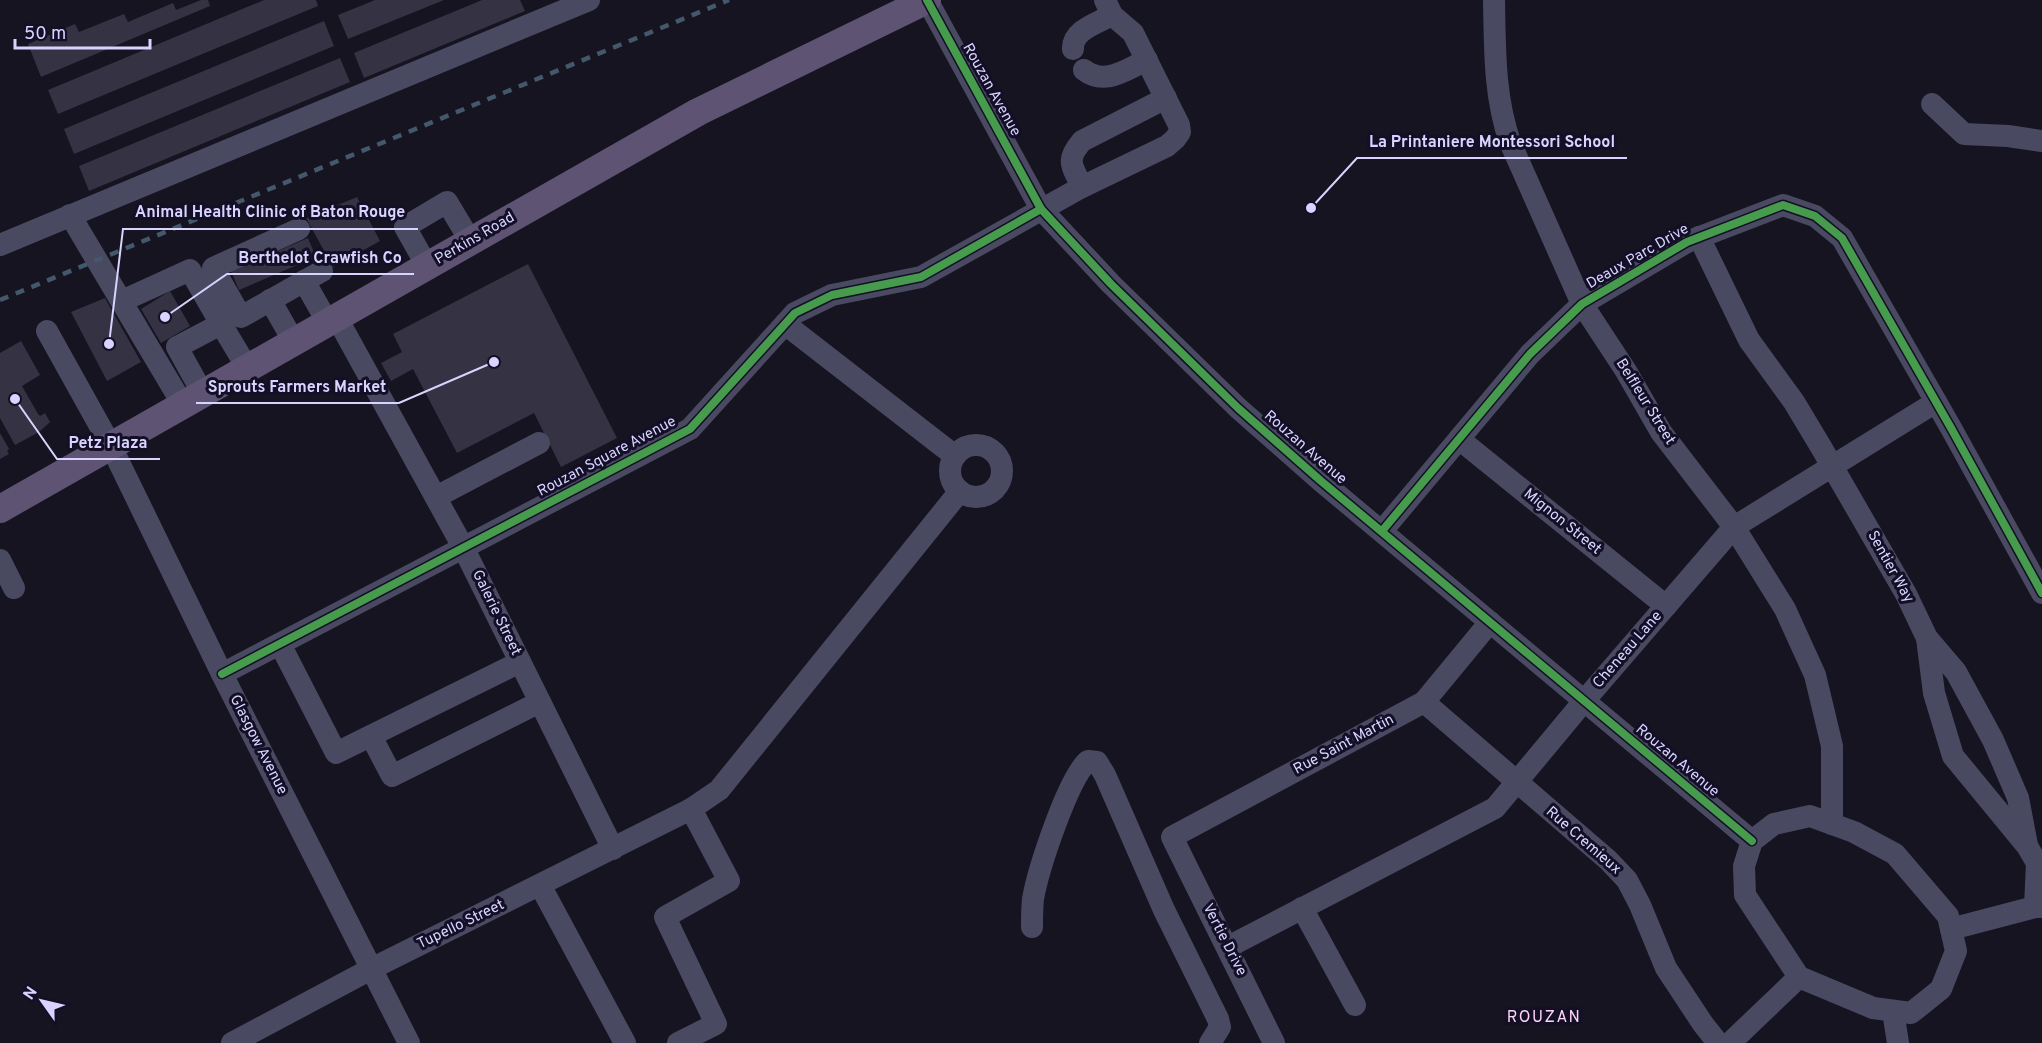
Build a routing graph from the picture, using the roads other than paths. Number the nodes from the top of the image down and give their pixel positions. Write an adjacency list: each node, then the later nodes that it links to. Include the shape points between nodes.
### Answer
1 (589, 0): 13 (street)
2 (927, 0): 12 (street, Rouzan Avenue); 16 (main road, Perkins Road, via 698,112)
3 (1494, 0): 21 (street, Belfleur Street, via 1502,120)
4 (1109, 8): 5 (street, via 1076,37); 6 (street, via 1133,33)
5 (1072, 50)
6 (1147, 60): 7 (street, via 1106,78 1093,76); 8 (street)
7 (1084, 69)
8 (1166, 98): 11 (street, via 1082,141 1071,162); 11 (street, Rouzan Square Avenue, via 1179,125 1176,139)
9 (1932, 104): 10 (street, via 1964,134)
10 (2042, 141)
11 (1082, 187): 12 (street, Rouzan Square Avenue)
12 (1041, 209): 24 (street, Rouzan Square Avenue, via 921,278 832,295 795,312); 39 (street, Rouzan Avenue, via 1111,284 1238,408)
13 (70, 215): 17 (street); 20 (street)
14 (299, 229): 19 (street, via 213,268 241,317)
15 (1699, 237): 21 (street, Deaux Parc Drive); 29 (street, Deaux Parc Drive, via 1784,205 1815,216 1842,238); 34 (street, Sentier Way, via 1749,340 1794,402)
16 (471, 242): 18 (main road, Perkins Road); 18 (street, via 447,202 405,227)
17 (0, 244)
18 (427, 266): 22 (main road, Perkins Road)
19 (270, 300): 22 (street, Galerie Street, via 313,276); 26 (street)
20 (122, 302): 23 (street, via 190,270); 28 (street)
21 (1582, 304): 30 (street, Deaux Parc Drive, via 1530,354); 38 (street, Belfleur Street, via 1661,432)
22 (333, 320): 26 (main road, Perkins Road); 36 (street, Galerie Street)
23 (221, 324): 27 (street); 28 (street, via 177,346)
24 (785, 324): 33 (street); 40 (street, Rouzan Square Avenue, via 690,429)
25 (47, 331): 32 (street, Glasgow Avenue)
26 (294, 342): 27 (main road, Perkins Road)
27 (248, 369): 28 (main road, Perkins Road)
28 (193, 400): 32 (main road, Perkins Road)
29 (1936, 402): 34 (street, Cheneau Lane); 43 (street, Deaux Parc Drive)
30 (1459, 439): 39 (street, Deaux Parc Drive); 44 (street, Mignon Street)
31 (539, 443): 36 (street)
32 (111, 446): 37 (main road, Perkins Road); 49 (street, Glasgow Avenue)
33 (955, 456): 35 (street, via 950,473); 35 (street, via 977,445 993,451 1002,466 1000,482 988,495 971,497)
34 (1833, 466): 38 (street, Cheneau Lane); 46 (street, Sentier Way)
35 (960, 491): 55 (street, Tupello Street, via 719,790)
36 (436, 497): 40 (street, Galerie Street)
37 (0, 509)
38 (1734, 527): 44 (street, Cheneau Lane); 56 (street, Belfleur Street, via 1785,609 1815,675 1832,746)
39 (1382, 531): 45 (street, Rouzan Avenue)
40 (463, 547): 47 (street, Rouzan Square Avenue); 48 (street, Galerie Street)
41 (0, 560): 42 (street)
42 (14, 588)
43 (2042, 593)
44 (1665, 606): 50 (street, Cheneau Lane)
45 (1490, 622): 50 (street, Rouzan Avenue); 52 (street, Rue Saint Martin)
46 (1927, 638): 59 (street, via 1956,672 1993,740 2019,798); 59 (street, Sentier Way, via 1934,693 1953,756)
47 (280, 644): 49 (street, Rouzan Square Avenue); 53 (street, via 336,753)
48 (520, 662): 51 (street, Galerie Street); 53 (street)
49 (222, 674): 67 (street, Glasgow Avenue)
50 (1584, 700): 54 (street, Cheneau Lane); 58 (street, Rouzan Avenue)
51 (540, 702): 53 (street, via 392,776); 60 (street, Galerie Street)
52 (1424, 702): 54 (street, Rue Cremieux); 57 (street, Rue Saint Martin)
53 (371, 736)
54 (1516, 783): 63 (street, Cheneau Lane, via 1495,808); 77 (street, Rue Cremieux, via 1627,880 1666,968)
55 (691, 809): 60 (street, Tupello Street); 74 (street, via 729,880 665,917 716,1024)
56 (1832, 824): 58 (street, via 1810,816 1774,824); 65 (street, via 1895,854 1948,916)
57 (1172, 837): 66 (street, Vertie Drive)
58 (1752, 841): 68 (street, via 1744,866 1745,895)
59 (2027, 846): 62 (street, Sentier Way, via 2037,863)
60 (613, 849): 61 (street, Tupello Street)
61 (540, 885): 67 (street, Tupello Street); 73 (street)
62 (2039, 907): 65 (street)
63 (1302, 908): 66 (street, Cheneau Lane); 69 (street)
64 (1032, 927): 75 (street, via 1036,885 1052,835 1078,773 1088,761 1097,762 1218,1018 1220,1027)
65 (1951, 929): 70 (street, via 1956,951 1941,989 1911,1013)
66 (1228, 947): 76 (street, Vertie Drive)
67 (371, 969): 71 (street, Tupello Street); 72 (street, Glasgow Avenue)
68 (1799, 977): 70 (street, via 1873,1008); 78 (street)
69 (1355, 1005)
70 (1893, 1011): 79 (street)
71 (232, 1043)
72 (410, 1043)
73 (625, 1043)
74 (678, 1043)
75 (1210, 1043)
76 (1274, 1043)
77 (1718, 1043)
78 (1730, 1043)
79 (1898, 1043)

